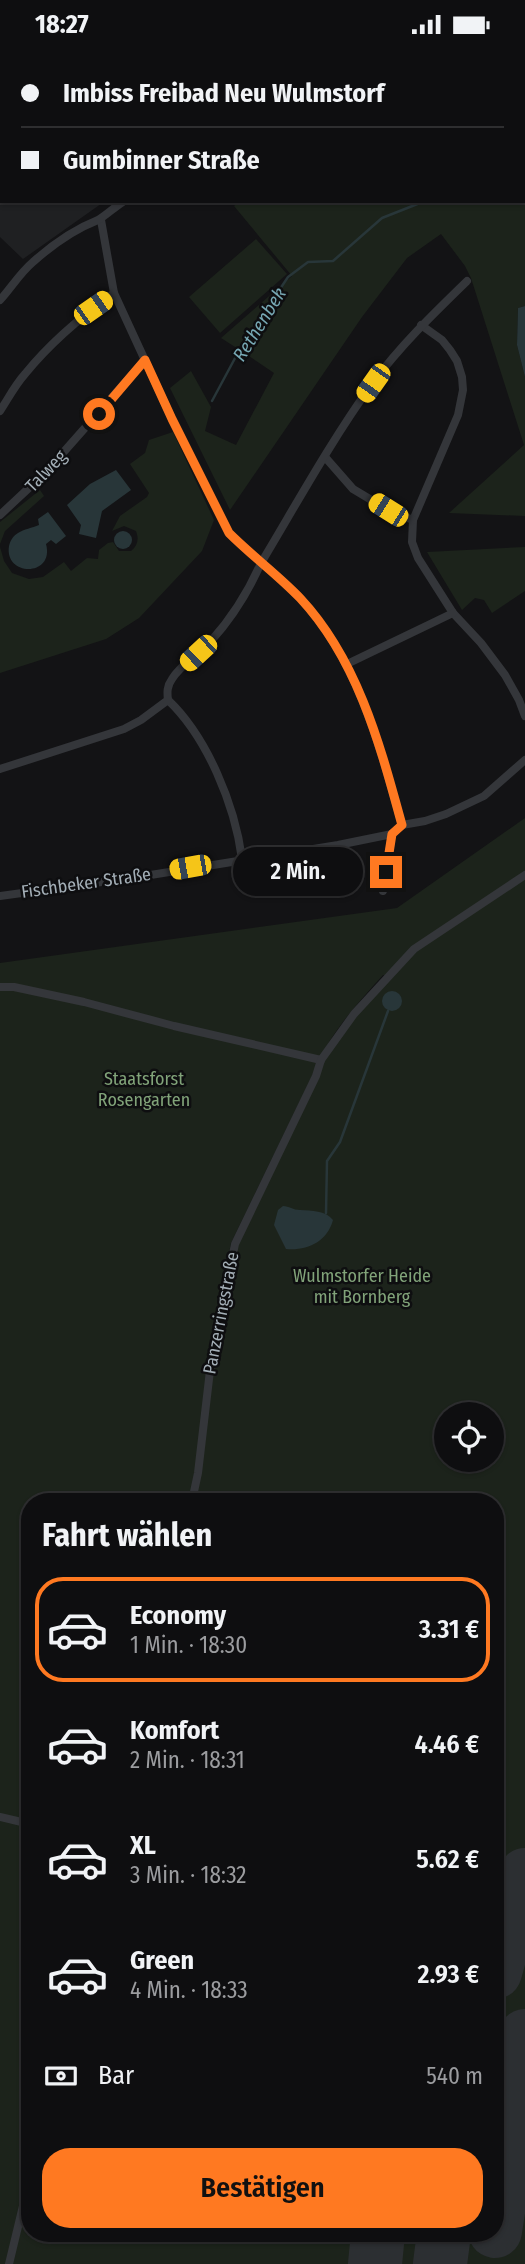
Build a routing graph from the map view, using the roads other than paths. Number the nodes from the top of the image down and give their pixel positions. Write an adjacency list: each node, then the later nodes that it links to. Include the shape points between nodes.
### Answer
1 (121, 203): 2 (street)
2 (101, 220): 4 (street); 5 (street, via 88,223 48,250)
3 (467, 281): 6 (street)
4 (114, 293): 7 (street); 8 (street, via 70,327 24,375)
5 (0, 300)
6 (421, 325): 9 (street, via 373,383); 11 (street, via 450,350 463,390 458,415)
7 (145, 360): 10 (street, Talweg, via 46,473); 12 (street, via 229,533)
8 (0, 411)
9 (325, 457): 11 (street, via 354,489); 12 (street)
10 (0, 515)
11 (413, 520): 13 (street, via 412,542 418,558)
12 (261, 563): 14 (street, via 301,600); 15 (street, via 212,640 170,681)
13 (453, 614): 14 (street); 16 (street, via 494,660)
14 (347, 664): 19 (street)
15 (168, 699): 18 (street, via 124,729); 21 (street, via 193,730 219,779)
16 (525, 716)
17 (525, 760): 19 (street, via 484,796 446,814)
18 (0, 769)
19 (402, 825): 20 (street)
20 (392, 834): 21 (street, Fischbeker Straße); 23 (street)
21 (242, 859): 24 (street, Fischbeker Straße)
22 (525, 876): 26 (street, Panzerringstraße, via 414,949 354,1014)
23 (383, 891)
24 (0, 896)
25 (0, 987): 26 (street, via 85,1002)
26 (321, 1060): 27 (street, Panzerringstraße, via 234,1244 211,1362)
27 (194, 1493)
28 (0, 1817): 29 (street)
29 (21, 1821)
30 (21, 2214): 31 (street)
31 (9, 2264)

